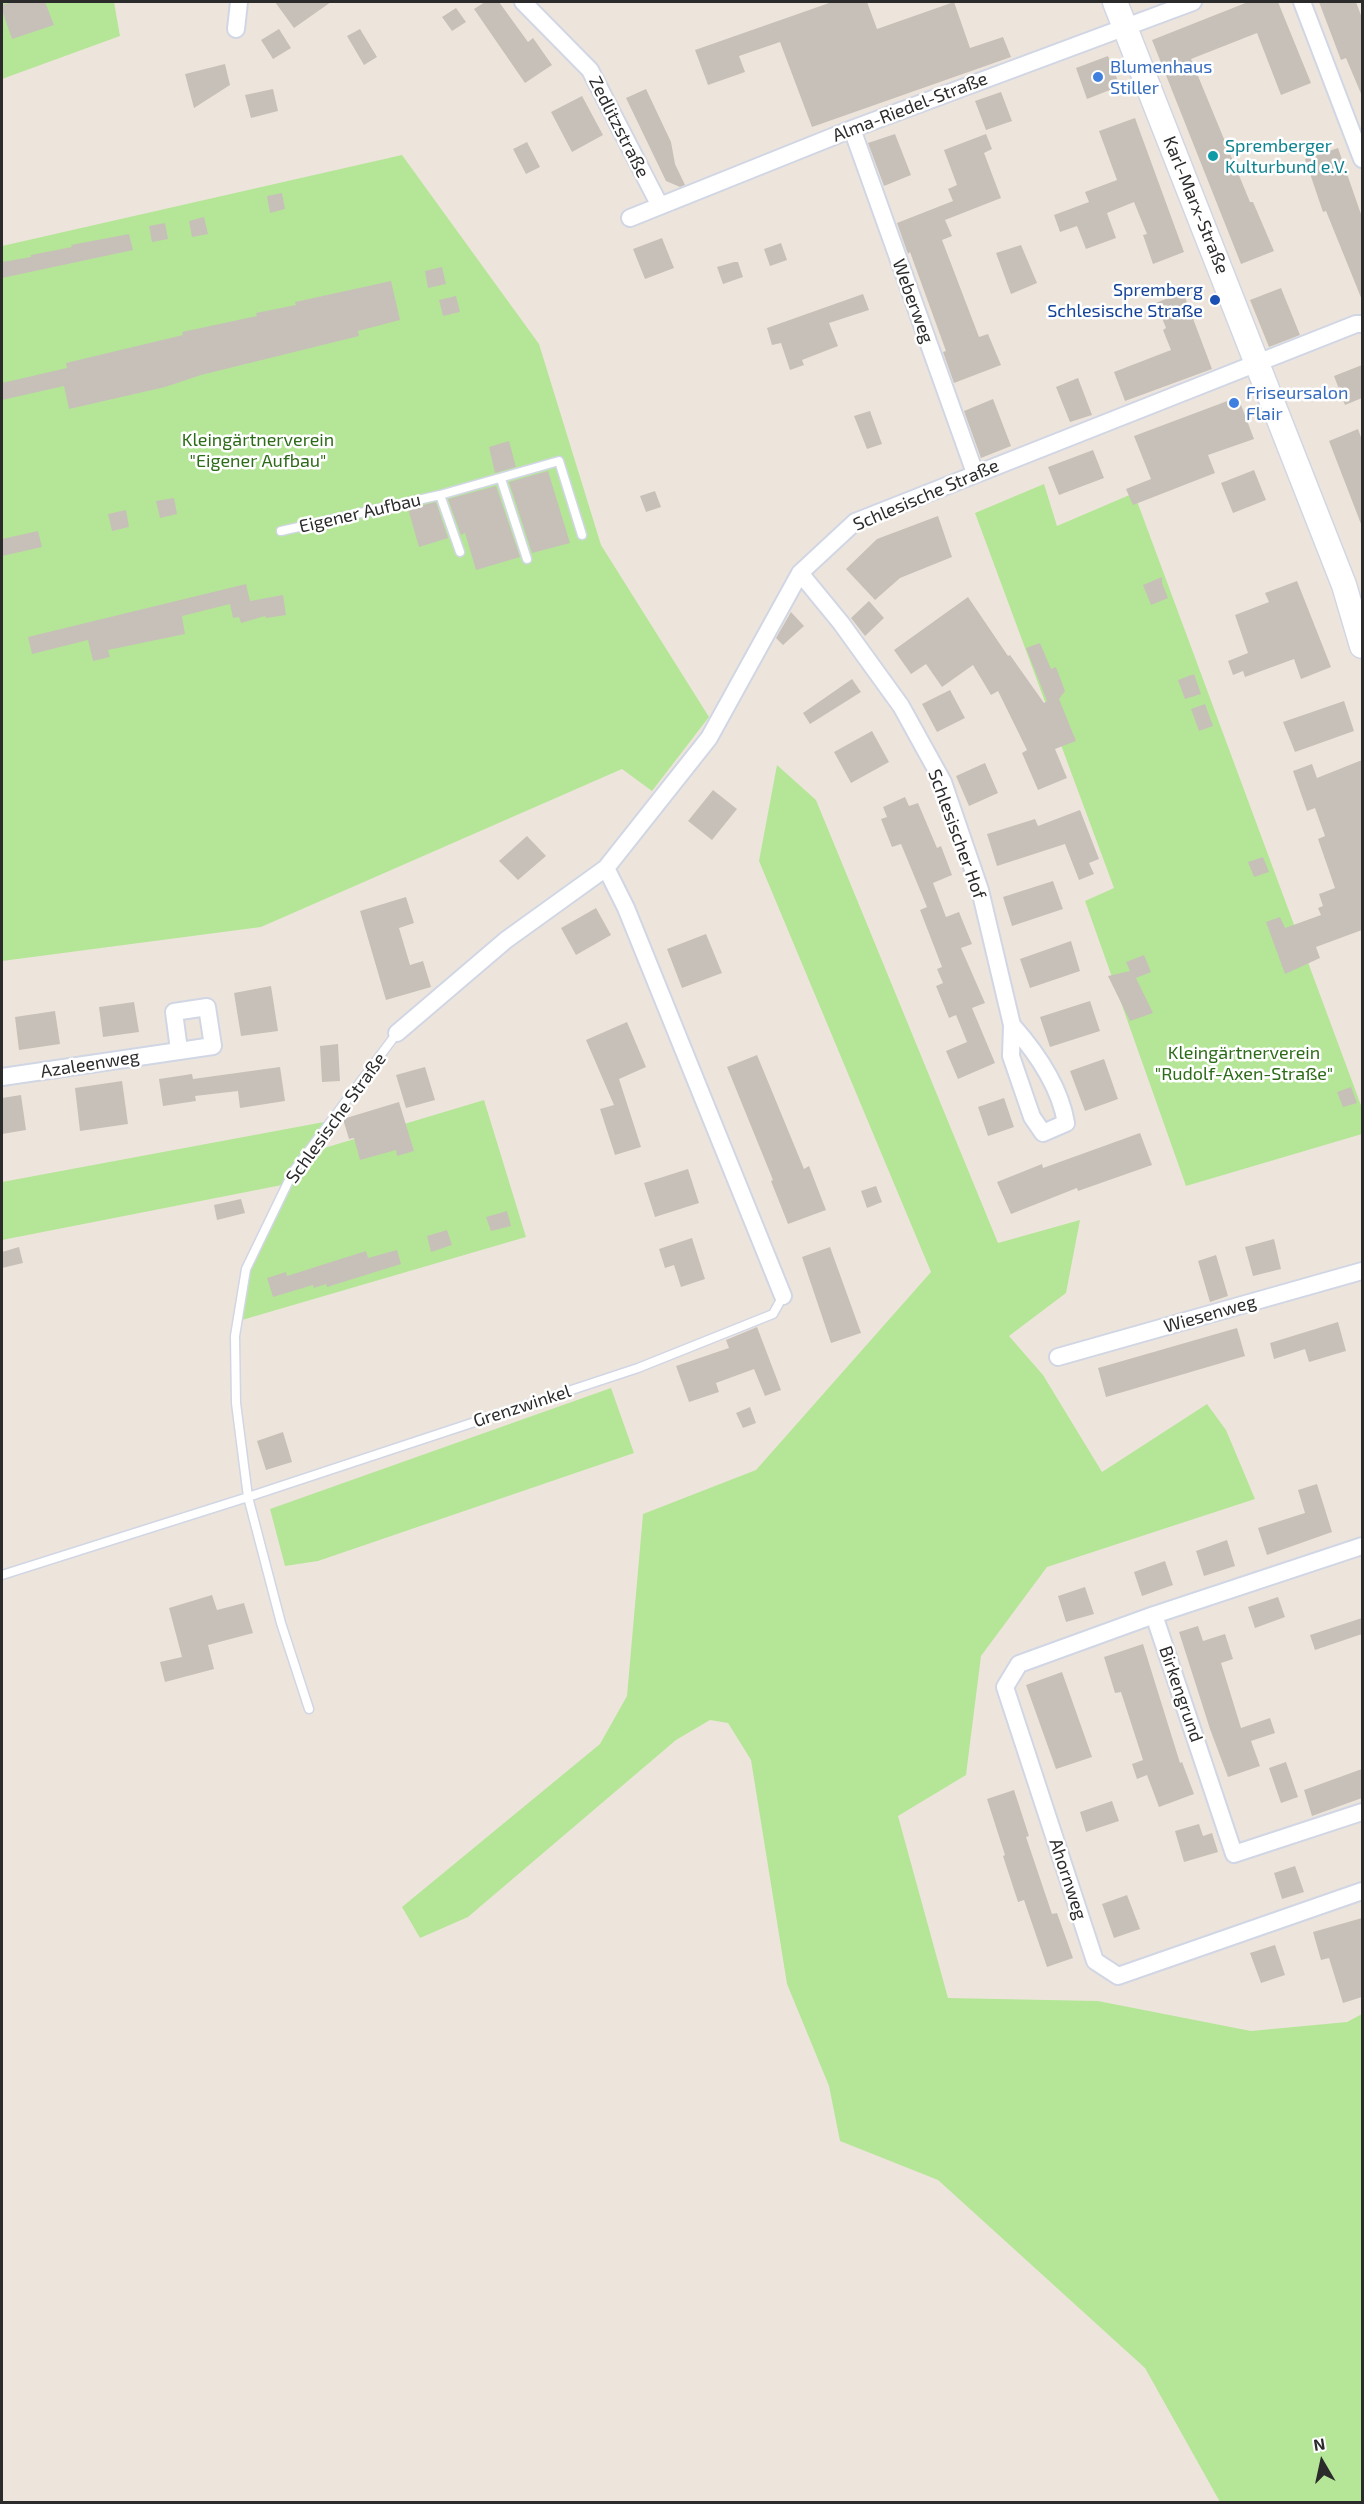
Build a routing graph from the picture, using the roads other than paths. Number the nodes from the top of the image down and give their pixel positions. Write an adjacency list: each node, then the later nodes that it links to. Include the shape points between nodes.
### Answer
1 (239, 2): 7 (street)
2 (523, 2): 10 (street, Zedlitzstraße, via 590,70)
3 (1115, 2): 6 (main road, Karl-Marx-Straße)
4 (1193, 2): 6 (street, Alma-Riedel-Straße)
5 (1302, 2): 9 (street)
6 (1125, 28): 8 (street, Alma-Riedel-Straße); 13 (main road, Karl-Marx-Straße)
7 (236, 29)
8 (852, 129): 10 (street, Alma-Riedel-Straße); 14 (street, Weberweg)
9 (1362, 159)
10 (660, 206): 11 (street, Alma-Riedel-Straße)
11 (630, 218)
12 (1362, 324): 13 (street, Schlesische Straße)
13 (1258, 364): 14 (street, Schlesische Straße); 22 (main road, Karl-Marx-Straße, via 1344,585)
14 (975, 472): 21 (street, Schlesische Straße, via 855,522)
15 (501, 479): 16 (lane, Eigener Aufbau); 18 (lane, Eigener Aufbau, via 559,461); 20 (lane)
16 (440, 495): 17 (lane, Eigener Aufbau); 19 (lane, Eigener Aufbau)
17 (281, 531)
18 (582, 535)
19 (460, 552)
20 (527, 559)
21 (800, 573): 23 (street, Schlesische Straße, via 709,738); 24 (street, Schlesischer Hof, via 842,623 901,706 943,782 980,890)
22 (1362, 646)
23 (606, 868): 25 (street, Schlesische Straße, via 506,940); 29 (street, via 626,908)
24 (1012, 1025): 24 (street, Schlesischer Hof, via 1011,1056 1032,1118 1043,1133 1066,1123 1063,1106 1032,1047)
25 (397, 1033): 31 (lane, Schlesische Straße, via 293,1173 246,1269 235,1336 236,1402)
26 (179, 1050): 27 (street, Azaleenweg)
27 (2, 1077)
28 (1362, 1271): 30 (street, Wiesenweg)
29 (783, 1296): 31 (lane, Grenzwinkel, via 773,1314 638,1368)
30 (1058, 1357)
31 (248, 1497): 33 (lane, Grenzwinkel); 35 (lane, via 281,1623)
32 (1362, 1546): 34 (street)
33 (2, 1575)
34 (1154, 1615): 36 (street, Birkengrund, via 1234,1854); 37 (street, Ahornweg, via 1019,1664 1005,1687 1095,1960 1118,1976)
35 (309, 1709)
36 (1362, 1812)
37 (1362, 1891)

